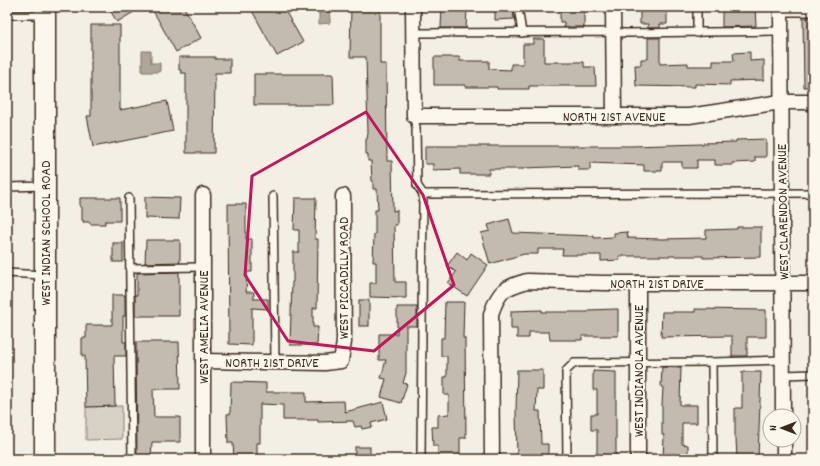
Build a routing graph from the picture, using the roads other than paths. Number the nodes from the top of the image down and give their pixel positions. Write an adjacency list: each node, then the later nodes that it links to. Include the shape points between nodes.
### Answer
1 (413, 7): 11 (street)
2 (518, 7): 12 (lane)
3 (613, 7): 10 (street)
4 (697, 7): 13 (lane)
5 (781, 9): 7 (lane); 9 (street, WEST CLARENDON AVENUE)
6 (45, 11): 8 (lane); 18 (main road, WEST INDIAN SCHOOL ROAD)
7 (813, 12)
8 (7, 15)
9 (781, 31): 13 (lane); 14 (street, WEST CLARENDON AVENUE)
10 (613, 32): 12 (lane); 13 (lane); 17 (street)
11 (412, 33): 12 (lane); 16 (street)
12 (522, 33)
13 (697, 33)
14 (781, 102): 15 (street, NORTH 21ST AVENUE); 17 (street, NORTH 21ST AVENUE, via 689,116); 22 (street, WEST CLARENDON AVENUE)
15 (813, 102)
16 (414, 116): 17 (street, NORTH 21ST AVENUE); 21 (lane, via 417,185)
17 (614, 116)
18 (45, 186): 19 (lane); 30 (main road, WEST INDIAN SCHOOL ROAD)
19 (7, 187)
20 (813, 193): 22 (lane)
21 (423, 194): 22 (lane); 47 (lane)
22 (782, 194): 31 (street, WEST CLARENDON AVENUE)
23 (203, 195): 27 (street, WEST AMELIA AVENUE)
24 (273, 196): 37 (lane)
25 (343, 196): 34 (street, WEST PICCADILLY ROAD, via 344,342)
26 (129, 198): 28 (lane)
27 (203, 267): 28 (lane); 36 (street, WEST AMELIA AVENUE)
28 (130, 268): 45 (lane)
29 (7, 273): 30 (lane)
30 (45, 275): 44 (main road, WEST INDIAN SCHOOL ROAD)
31 (783, 283): 32 (street, NORTH 21ST DRIVE); 33 (street, NORTH 21ST DRIVE); 35 (street, WEST CLARENDON AVENUE)
32 (813, 283)
33 (638, 284): 38 (street, WEST INDIANOLA AVENUE); 48 (street, NORTH 21ST DRIVE, via 527,281 502,291 491,314)
34 (341, 360): 37 (street, NORTH 21ST DRIVE, via 324,363)
35 (783, 360): 39 (lane); 41 (street, WEST CLARENDON AVENUE)
36 (203, 361): 37 (street, NORTH 21ST DRIVE); 46 (street, WEST AMELIA AVENUE)
37 (274, 362)
38 (638, 362): 39 (lane); 49 (lane, via 574,363 566,371); 50 (street, WEST INDIANOLA AVENUE)
39 (712, 362): 51 (lane)
40 (813, 374): 41 (lane)
41 (783, 375): 42 (street, WEST CLARENDON AVENUE)
42 (783, 408)
43 (784, 448): 52 (street)
44 (45, 459)
45 (132, 459)
46 (203, 459)
47 (421, 459)
48 (492, 459)
49 (567, 459)
50 (638, 459)
51 (713, 459)
52 (784, 459)

